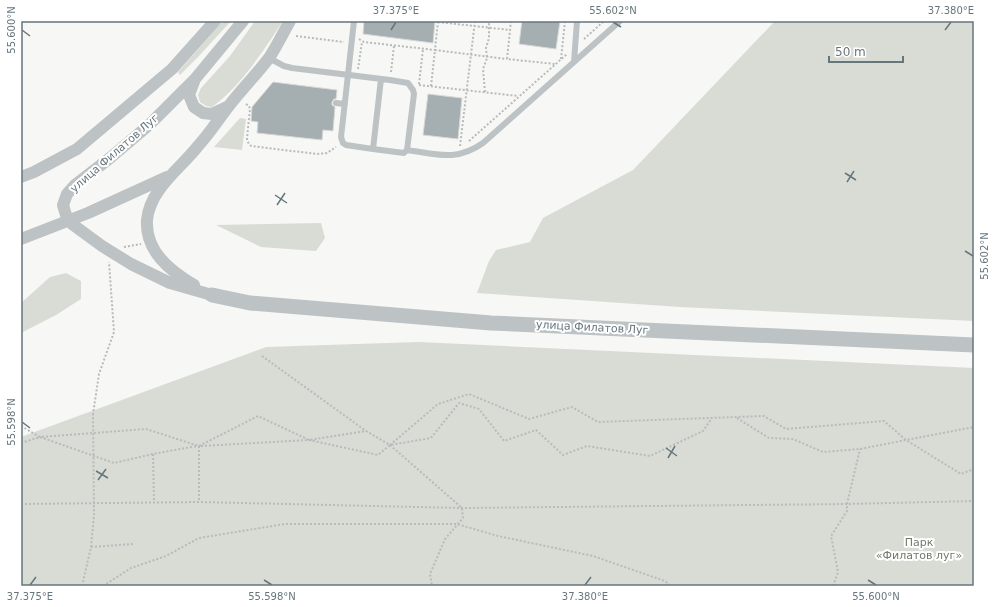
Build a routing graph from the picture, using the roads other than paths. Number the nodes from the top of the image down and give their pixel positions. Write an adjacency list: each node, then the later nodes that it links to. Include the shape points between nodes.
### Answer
1 (215, 21): 18 (street, via 172,69 77,149)
2 (243, 21): 10 (street)
3 (290, 21): 7 (street, улица Филатов Луг)
4 (354, 21): 9 (lane)
5 (577, 21): 8 (lane)
6 (620, 21): 8 (lane)
7 (269, 58): 9 (lane, via 288,68); 14 (street, улица Филатов Луг)
8 (574, 62): 16 (lane, via 476,148 453,156)
9 (348, 75): 11 (lane); 13 (lane)
10 (195, 79): 14 (street, via 189,95 194,107 203,113 212,114); 20 (street, улица Филатов Луг, via 149,125 75,185 67,194 63,205 72,224 131,264 170,283)
11 (381, 79): 15 (lane); 16 (lane, via 408,83 413,90)
12 (336, 103): 13 (lane)
13 (345, 104): 15 (lane, via 341,137 343,143)
14 (228, 107): 17 (street, улица Филатов Луг)
15 (373, 149): 16 (lane, via 404,153)
16 (407, 150)
17 (171, 176): 19 (street); 20 (street, улица Филатов Луг, via 156,193 150,207 147,233 158,257 179,276)
18 (21, 177)
19 (21, 239)
20 (212, 295): 21 (street, улица Филатов Луг, via 250,303 491,323)
21 (974, 345)

